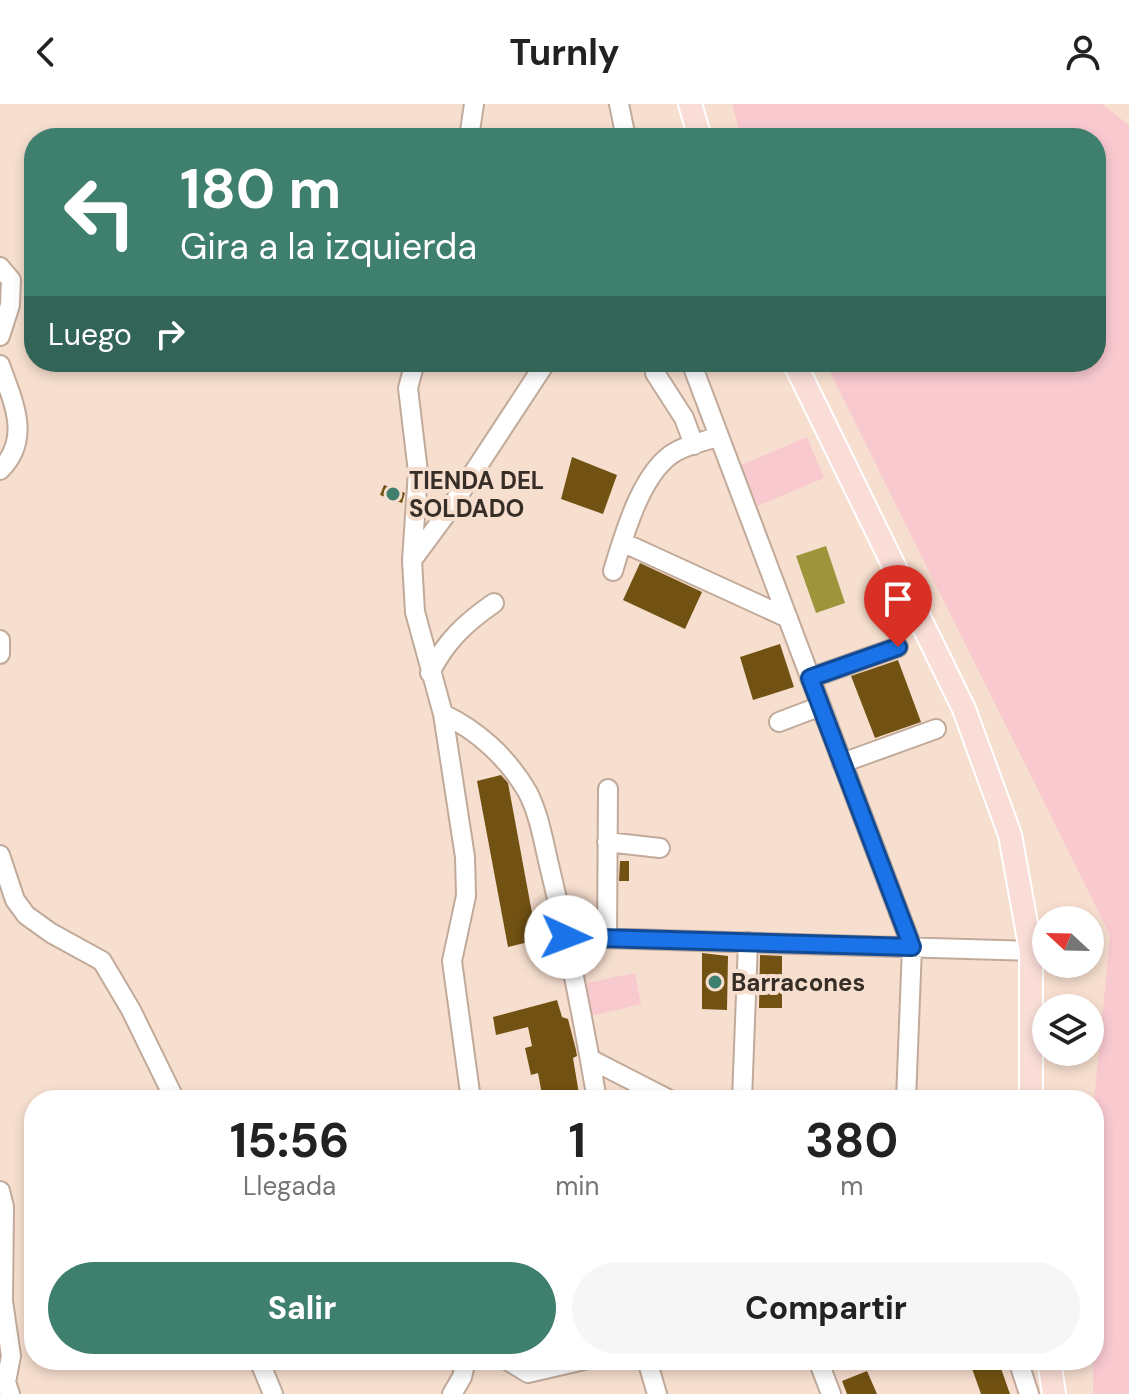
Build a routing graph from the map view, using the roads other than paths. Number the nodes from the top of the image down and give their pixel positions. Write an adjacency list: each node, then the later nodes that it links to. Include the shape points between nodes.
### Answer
1 (474, 104): 4 (street)
2 (619, 104): 5 (street)
3 (690, 104): 6 (main road)
4 (470, 128)
5 (624, 128)
6 (697, 128)
7 (0, 267): 8 (street, via 11,280)
8 (0, 336)
9 (0, 365): 17 (street, via 17,412 18,438 12,458)
10 (412, 372): 19 (street, via 408,388 418,472)
11 (539, 372): 19 (street)
12 (695, 372): 15 (street)
13 (799, 372): 41 (main road, via 964,709 1010,835)
14 (655, 373): 16 (street, via 684,418)
15 (719, 436): 16 (street); 22 (street)
16 (694, 445): 18 (street, via 661,463)
17 (0, 470)
18 (622, 542): 20 (street); 22 (street)
19 (412, 560): 26 (street, via 415,612)
20 (613, 571)
21 (494, 603): 26 (street, via 453,636)
22 (788, 618): 27 (street)
23 (0, 640): 25 (street)
24 (898, 647): 27 (street)
25 (0, 654)
26 (430, 673): 29 (street)
27 (810, 678): 28 (street)
28 (821, 706): 30 (street); 32 (street)
29 (443, 714): 37 (street, via 482,737 529,794); 44 (street, via 465,857 466,896 452,961)
30 (779, 722)
31 (936, 729): 32 (street)
32 (842, 763): 40 (street)
33 (608, 789): 34 (street)
34 (607, 842): 35 (street); 38 (street)
35 (660, 848)
36 (0, 855): 43 (street, via 15,900 26,915 102,961)
37 (566, 937): 38 (street); 42 (street)
38 (607, 938): 39 (street)
39 (748, 942): 40 (street); 47 (street)
40 (912, 947): 41 (street); 48 (street)
41 (1031, 951): 49 (main road)
42 (590, 1059): 45 (street); 46 (street)
43 (170, 1090)
44 (470, 1090)
45 (595, 1090)
46 (650, 1090)
47 (742, 1090)
48 (906, 1090)
49 (1031, 1090)
50 (0, 1191): 57 (street)
51 (263, 1370): 58 (street)
52 (464, 1370): 59 (street)
53 (650, 1370): 60 (street)
54 (822, 1370): 61 (street)
55 (1021, 1370): 62 (street)
56 (1050, 1370): 63 (main road)
57 (10, 1394)
58 (273, 1394)
59 (452, 1394)
60 (657, 1394)
61 (831, 1394)
62 (1029, 1394)
63 (1054, 1394)

